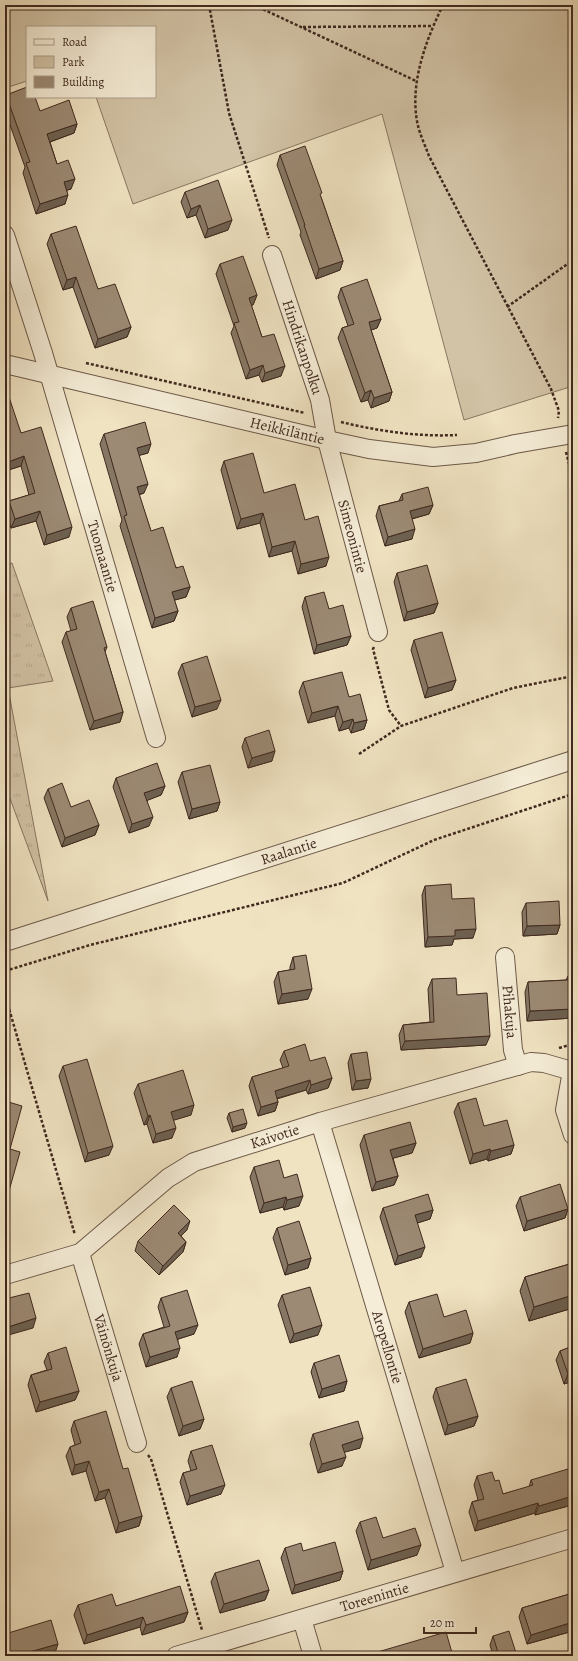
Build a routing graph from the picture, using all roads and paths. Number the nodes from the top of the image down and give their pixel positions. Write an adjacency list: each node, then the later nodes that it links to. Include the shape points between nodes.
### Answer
1 (18, 5): 5 (path)
2 (209, 5): 10 (path, via 229,113 268,231)
3 (254, 5): 7 (path)
4 (443, 5): 6 (path)
5 (5, 6)
6 (433, 26): 7 (path); 8 (path)
7 (300, 27): 8 (path)
8 (416, 81): 12 (path, via 417,122 429,156)
9 (5, 235): 15 (street, Tuomaantie)
10 (272, 255): 16 (street, Hindrikanpolku, via 320,400)
11 (573, 260): 12 (path)
12 (507, 307): 17 (path, via 551,389 559,411)
13 (80, 362): 16 (path)
14 (5, 364): 15 (street, Heikkiläntie)
15 (48, 374): 20 (street, Heikkiläntie); 24 (street, Tuomaantie)
16 (323, 418): 19 (path, via 373,429 415,434); 20 (street, Hindrikanpolku)
17 (558, 423)
18 (573, 434): 20 (street, Heikkiläntie, via 476,453 433,457 369,449)
19 (459, 435)
20 (327, 440): 21 (street, Simeonintie)
21 (378, 632): 23 (path, via 373,649 389,710)
22 (573, 676): 23 (path, via 513,688)
23 (401, 726): 25 (path)
24 (156, 738)
25 (359, 754)
26 (573, 760): 28 (street, Raalantie)
27 (573, 794): 30 (path, via 434,840 343,883 90,945)
28 (5, 942)
29 (505, 957): 32 (street, Pihakuja, via 513,1050)
30 (5, 971)
31 (5, 995): 36 (path)
32 (518, 1066): 33 (street, Kaivotie, via 531,1062); 34 (street, Kaivotie)
33 (572, 1070): 35 (street, Kaivotie, via 565,1110)
34 (320, 1122): 36 (street, Kaivotie, via 194,1162 168,1178); 40 (street, Aropellontie)
35 (573, 1135)
36 (80, 1253): 37 (street, Kaivotie); 38 (street, Väinönkuja)
37 (5, 1274)
38 (137, 1443): 42 (path, via 151,1459)
39 (573, 1538): 40 (street, Toreenintie)
40 (455, 1572): 41 (street, Toreenintie)
41 (302, 1619): 42 (street, Toreenintie); 44 (street)
42 (208, 1646): 43 (street, Toreenintie)
43 (176, 1656)
44 (313, 1656)

